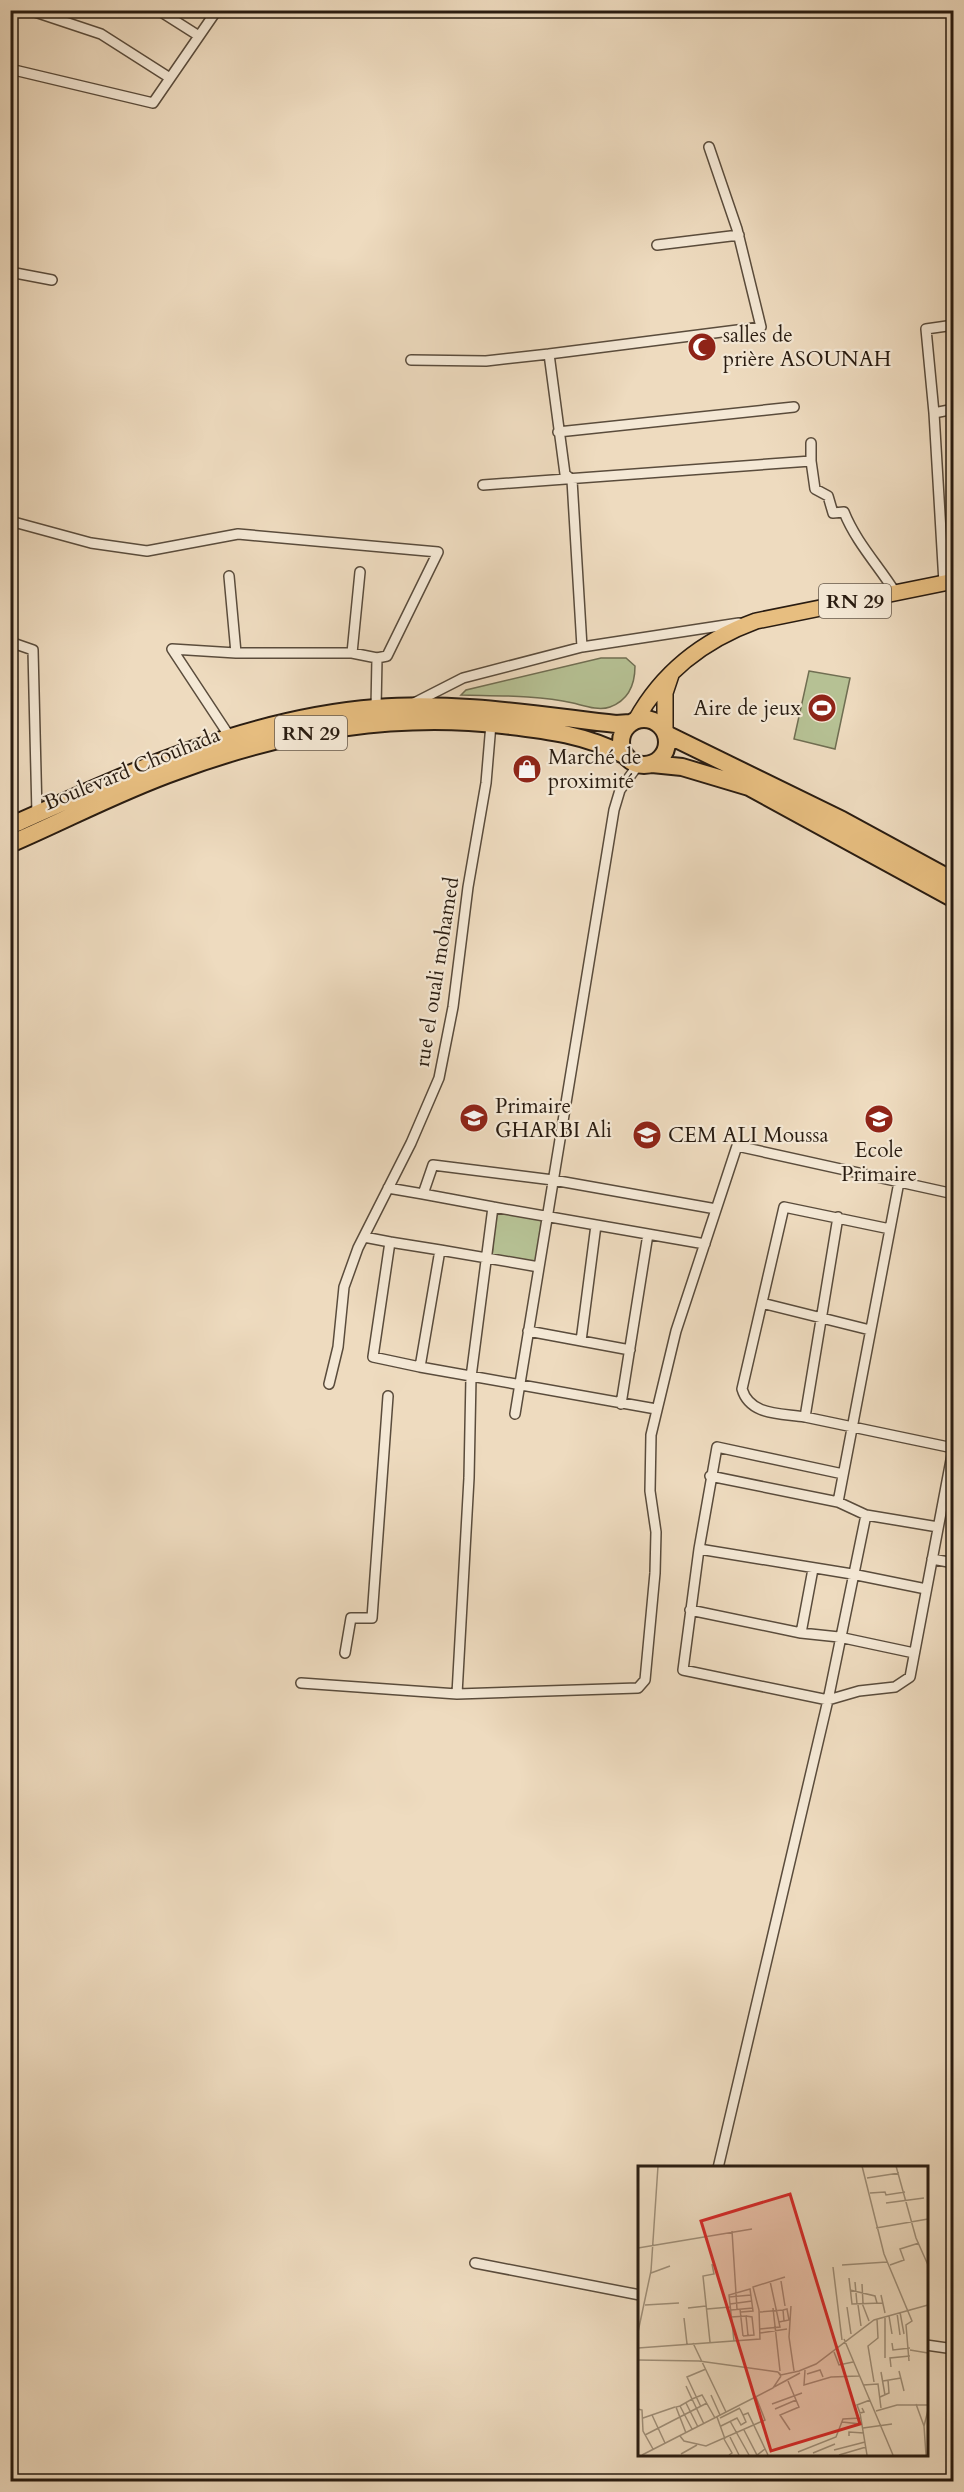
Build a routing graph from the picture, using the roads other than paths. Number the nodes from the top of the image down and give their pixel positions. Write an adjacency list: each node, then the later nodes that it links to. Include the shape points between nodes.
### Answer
1 (29, 10): 6 (street, via 101,34)
2 (158, 10): 4 (street)
3 (217, 10): 4 (street)
4 (199, 36): 6 (street)
5 (10, 69): 6 (street, via 153,103)
6 (170, 78)
7 (709, 147): 8 (street)
8 (739, 235): 9 (street); 13 (street, via 761,327)
9 (657, 245)
10 (10, 272): 11 (street)
11 (52, 280)
12 (954, 325): 17 (street, via 926,329)
13 (549, 354): 14 (street, via 486,361); 18 (street)
14 (411, 360)
15 (794, 406): 18 (street)
16 (954, 409): 17 (street)
17 (934, 413): 26 (street)
18 (558, 432): 21 (street, via 565,474)
19 (811, 443): 20 (street)
20 (810, 461): 21 (street); 27 (street, via 815,489 828,496 833,513 844,512 854,537)
21 (572, 480): 22 (street); 30 (street)
22 (483, 485)
23 (10, 521): 33 (street, via 91,543 147,551 238,534 438,552 387,656)
24 (360, 572): 32 (street)
25 (230, 576): 31 (street)
26 (949, 582): 27 (main road, RN 29)
27 (895, 592): 28 (main road, RN 29)
28 (756, 621): 30 (street); 34 (main road, RN 29, via 719,636)
29 (10, 642): 42 (street, via 33,650)
30 (582, 647): 35 (street, via 463,678)
31 (236, 653): 32 (street); 40 (street, via 172,649)
32 (352, 653): 33 (street)
33 (377, 658): 36 (street)
34 (673, 669): 37 (main road, via 650,694); 39 (main road, via 665,693)
35 (407, 707): 36 (highway, RN 29); 37 (highway, RN 29, via 446,706 616,724)
36 (376, 708): 40 (highway, RN 29, via 314,716)
37 (633, 722): 39 (highway, via 651,719); 41 (highway, via 622,735 621,743)
38 (491, 724): 41 (highway, Boulevard Chouhada / RN 29, via 563,732 589,739); 44 (highway, Boulevard Chouhada / RN 29, via 376,723 315,732 237,751 176,771); 49 (street, rue el ouali mohamed, via 486,783 439,1078)
39 (666, 732): 41 (highway, via 664,755); 45 (highway)
40 (230, 737): 42 (highway, RN 29)
41 (639, 762): 46 (highway, RN 29, via 682,767 748,787); 47 (street, via 620,790 614,810)
42 (37, 814): 43 (highway, RN 29)
43 (10, 826)
44 (10, 844)
45 (954, 881)
46 (954, 899)
47 (553, 1180): 50 (street, via 433,1165); 53 (street); 54 (street)
48 (899, 1182): 51 (street); 53 (street, via 737,1146); 57 (street)
49 (388, 1188): 50 (street); 59 (street, rue el ouali mohamed)
50 (423, 1194): 52 (street)
51 (954, 1194)
52 (493, 1207): 54 (street); 63 (street)
53 (716, 1209): 61 (street)
54 (547, 1216): 56 (street); 64 (street)
55 (838, 1217): 57 (street); 65 (street, via 784,1207); 66 (street)
56 (596, 1225): 58 (street); 69 (street)
57 (890, 1230): 67 (street)
58 (648, 1234): 61 (street); 70 (street)
59 (364, 1237): 60 (street); 73 (street, rue el ouali mohamed, via 344,1287 338,1347)
60 (390, 1242): 62 (street); 71 (street, via 373,1357)
61 (705, 1244): 77 (street, via 668,1358)
62 (440, 1250): 63 (street); 71 (street)
63 (488, 1258): 64 (street); 72 (street)
64 (539, 1267): 68 (street)
65 (762, 1303): 66 (street); 79 (street, via 742,1389 745,1401 754,1408)
66 (820, 1318): 67 (street); 79 (street)
67 (870, 1330): 80 (street)
68 (528, 1331): 69 (street); 74 (street)
69 (581, 1341): 70 (street)
70 (630, 1350): 76 (street)
71 (420, 1367): 72 (street)
72 (471, 1377): 74 (street); 99 (street)
73 (329, 1384)
74 (520, 1387): 76 (street); 78 (street)
75 (388, 1396): 96 (street, via 372,1618 351,1618)
76 (621, 1404): 77 (street)
77 (656, 1409): 99 (street, via 650,1446 655,1574 645,1680 638,1688)
78 (515, 1414)
79 (805, 1417): 80 (street)
80 (851, 1428): 81 (street); 82 (street)
81 (953, 1446): 86 (street)
82 (843, 1473): 83 (street, via 717,1448); 84 (street)
83 (710, 1476): 84 (street); 87 (street)
84 (838, 1502): 85 (street)
85 (866, 1515): 86 (street); 91 (street)
86 (938, 1527): 88 (street)
87 (699, 1549): 90 (street); 93 (street)
88 (932, 1558): 89 (street); 92 (street)
89 (954, 1563)
90 (813, 1569): 91 (street); 94 (street)
91 (852, 1574): 92 (street); 95 (street)
92 (926, 1589): 97 (street)
93 (690, 1610): 94 (street); 100 (street, via 683,1670)
94 (801, 1634): 95 (street)
95 (839, 1637): 97 (street); 100 (street)
96 (345, 1653)
97 (914, 1653): 100 (street, via 910,1677 895,1687)
98 (300, 1683): 99 (street)
99 (457, 1694)
100 (828, 1700): 101 (street)
101 (718, 2166)
102 (476, 2264): 103 (street)
103 (638, 2295)
104 (928, 2345): 105 (street)
105 (954, 2349)

